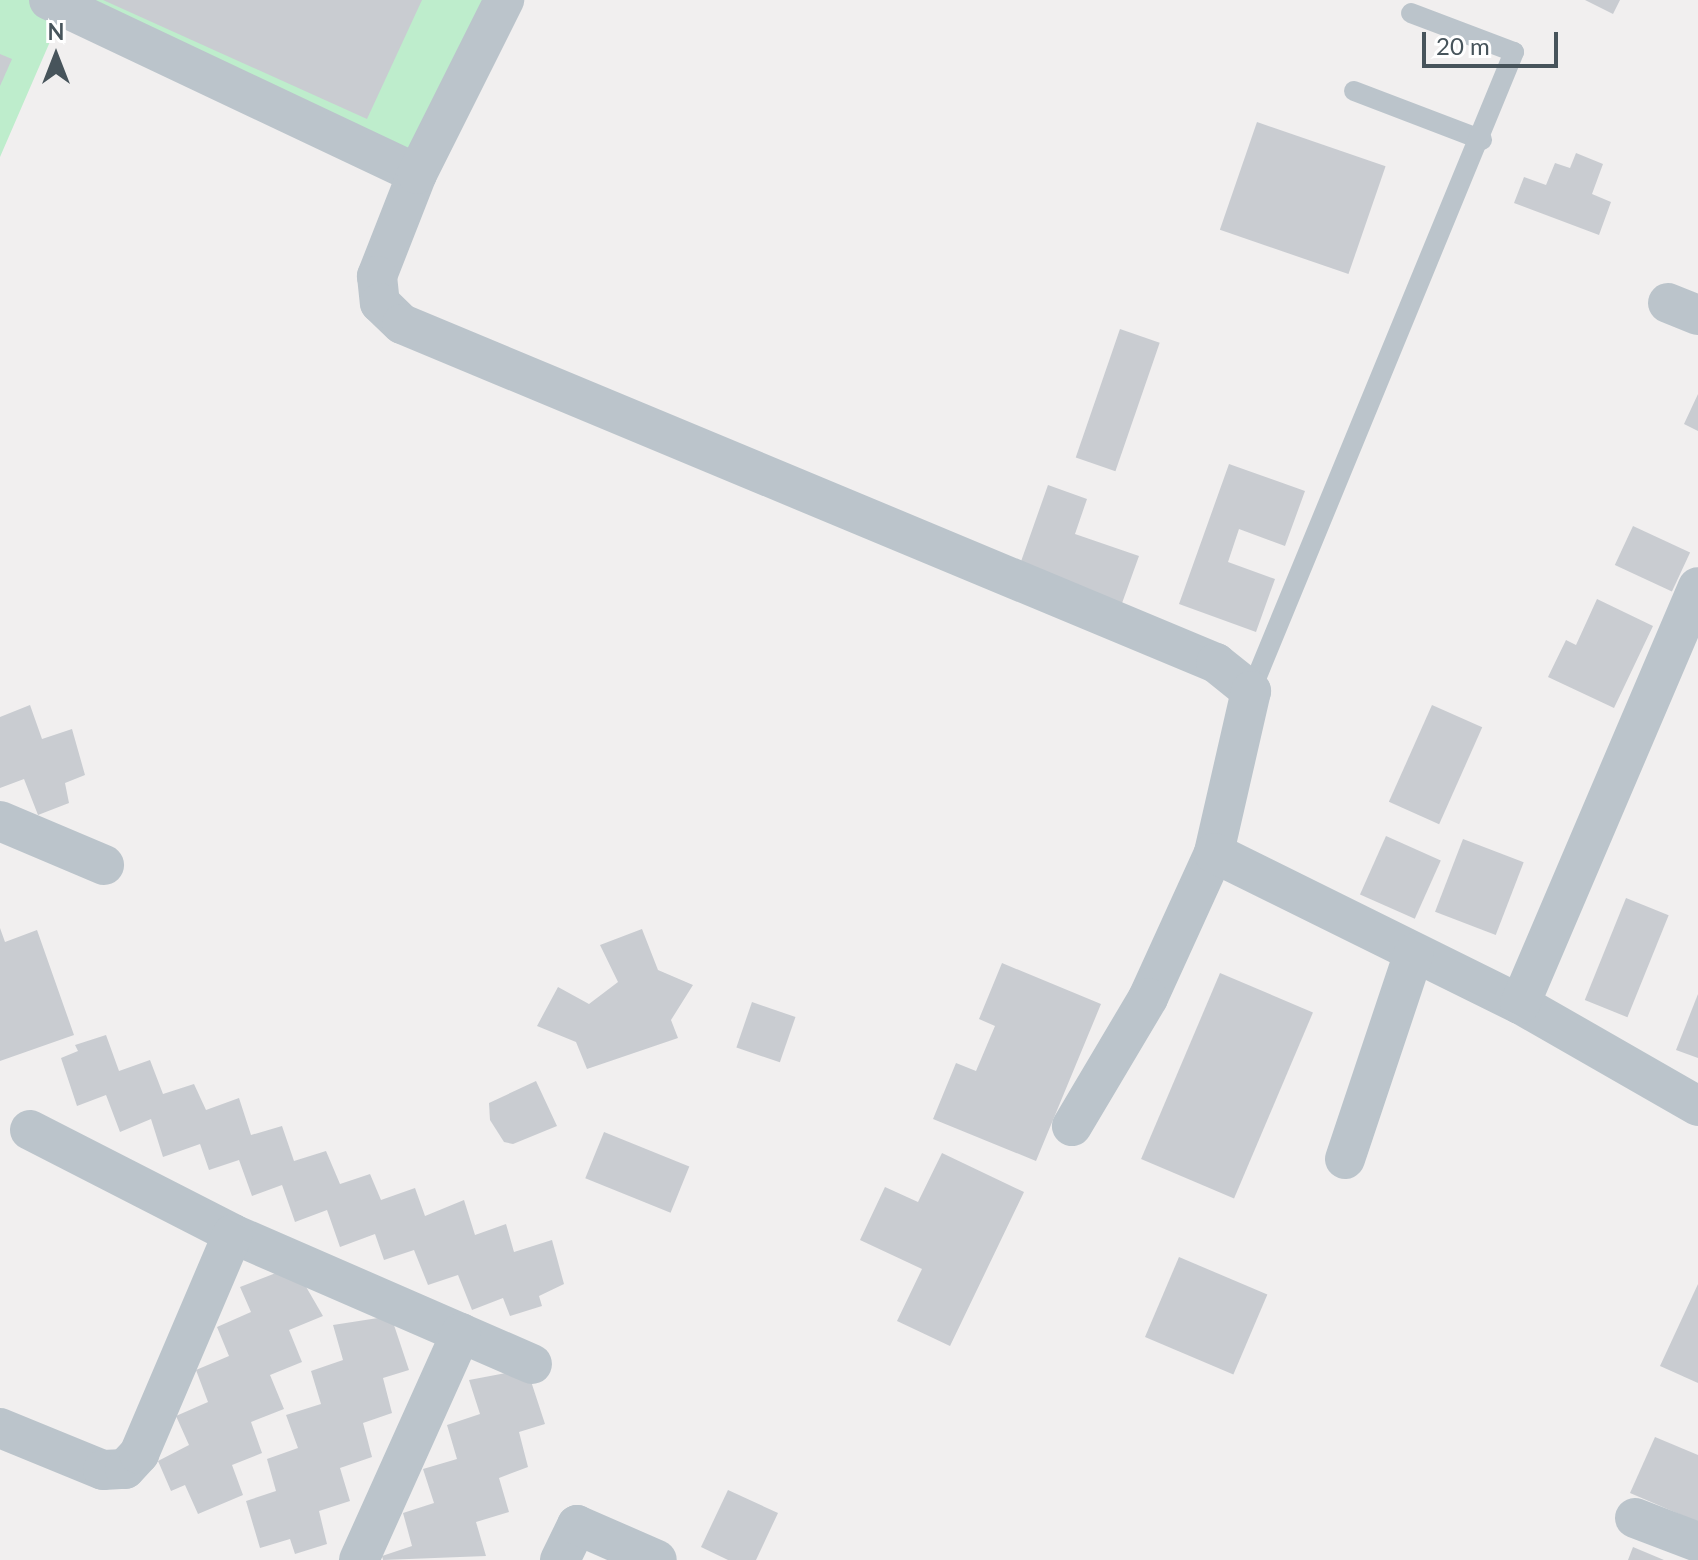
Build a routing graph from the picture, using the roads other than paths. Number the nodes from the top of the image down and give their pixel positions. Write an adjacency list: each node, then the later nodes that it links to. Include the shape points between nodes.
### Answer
1 (49, 0): 6 (street)
2 (504, 0): 6 (street)
3 (1411, 13): 5 (lane, via 1514,52)
4 (1354, 91): 5 (lane)
5 (1482, 140): 8 (lane)
6 (417, 174): 8 (street, via 377,276 380,303 402,324 1216,663)
7 (1698, 587): 13 (street)
8 (1251, 691): 10 (street)
9 (0, 821): 11 (street)
10 (1214, 853): 12 (street); 15 (street, via 1148,998)
11 (104, 865)
12 (1414, 953): 13 (street); 17 (street)
13 (1520, 1004): 14 (street)
14 (1698, 1106)
15 (1072, 1126)
16 (30, 1130): 18 (street)
17 (1345, 1159)
18 (233, 1234): 19 (street); 21 (street, via 139,1454 125,1469 103,1470)
19 (461, 1333): 20 (street); 24 (street)
20 (532, 1364)
21 (0, 1428)
22 (1635, 1518): 23 (street)
23 (1698, 1542)
24 (359, 1560)
25 (560, 1560): 26 (street, via 577,1525)
26 (657, 1560)

